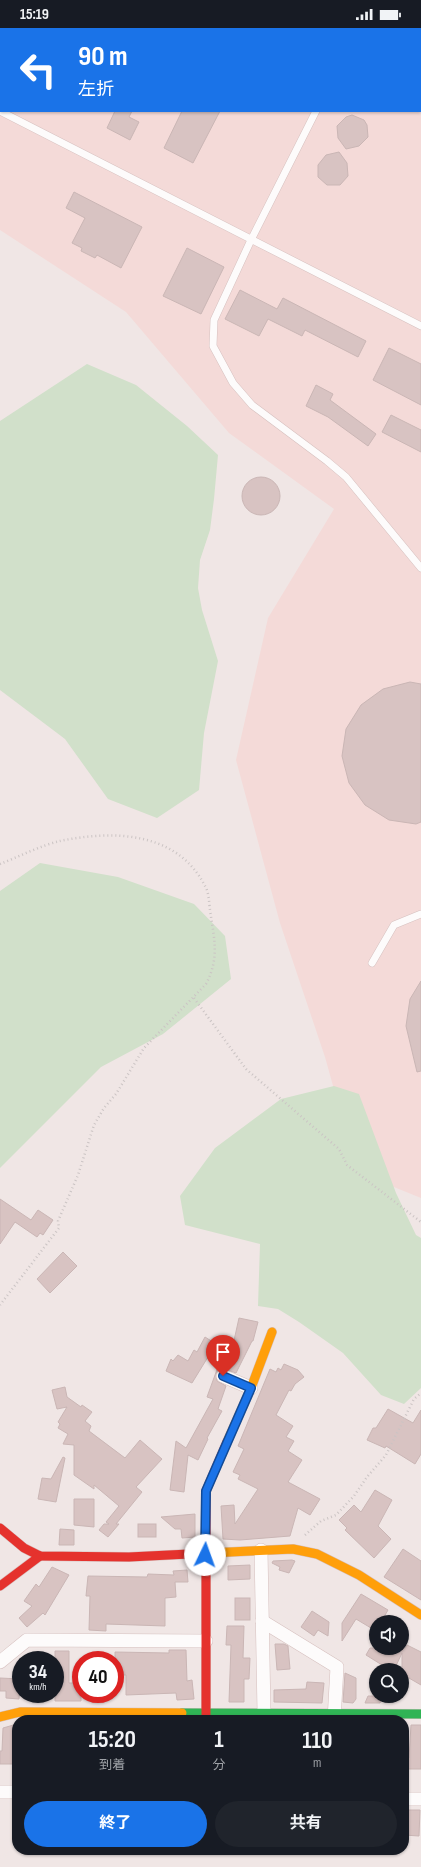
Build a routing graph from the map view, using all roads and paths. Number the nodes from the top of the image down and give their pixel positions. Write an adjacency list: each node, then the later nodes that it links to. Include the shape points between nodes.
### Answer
1 (0, 112): 3 (lane)
2 (315, 112): 3 (lane)
3 (251, 240): 4 (lane); 5 (lane, via 214,320 213,346 220,362 233,383 252,405 346,477)
4 (421, 326)
5 (421, 568)
6 (0, 864): 9 (path, via 58,841 107,834 140,838 158,843 176,853 192,867 206,887 214,937 216,956 213,971)
7 (421, 914): 8 (lane, via 394,925)
8 (372, 964)
9 (194, 998): 10 (path, via 246,1069 339,1149 347,1165); 11 (path, via 144,1048 116,1094 104,1108 94,1125 78,1175 58,1221 59,1228)
10 (421, 1222)
11 (0, 1305)
12 (272, 1332): 14 (street)
13 (223, 1376): 14 (street)
14 (251, 1388): 19 (street, via 206,1491)
15 (421, 1393): 17 (path, via 414,1399 386,1455 354,1496 336,1515 321,1521 304,1536)
16 (0, 1528): 20 (street, via 24,1548)
17 (294, 1549): 18 (street); 22 (street, via 336,1562)
18 (261, 1550): 19 (street); 23 (street)
19 (205, 1555): 20 (street); 24 (street)
20 (40, 1556): 21 (street)
21 (0, 1586)
22 (421, 1615)
23 (262, 1621): 26 (street); 33 (street, via 337,1667)
24 (206, 1641): 25 (street, via 27,1640); 30 (street)
25 (0, 1662)
26 (264, 1713): 31 (street); 32 (street)
27 (421, 1714): 34 (street)
28 (0, 1715): 29 (street, via 20,1712)
29 (160, 1715)
30 (206, 1715)
31 (225, 1715)
32 (299, 1715)
33 (334, 1715)
34 (392, 1715)
35 (0, 1792): 36 (street)
36 (12, 1792)
37 (409, 1799): 38 (street)
38 (421, 1799)

